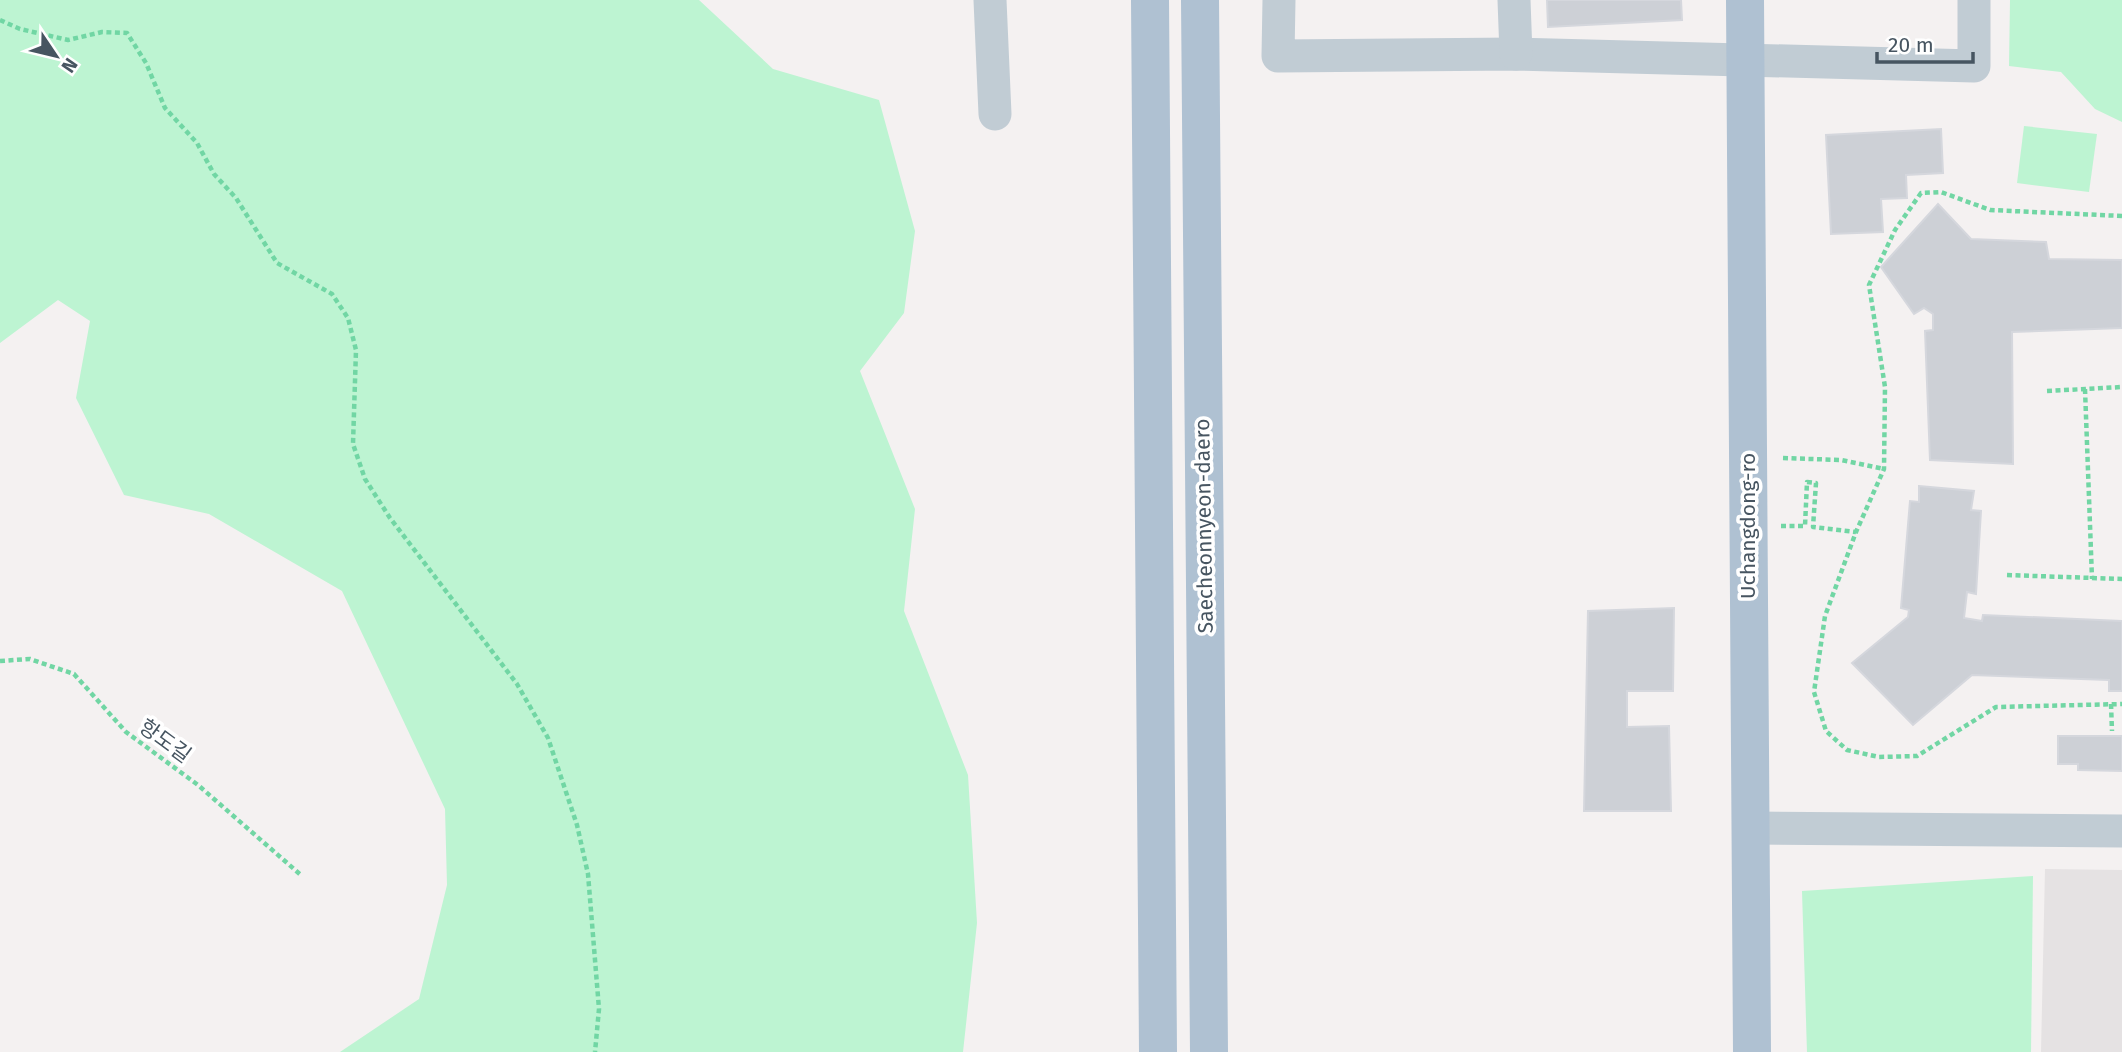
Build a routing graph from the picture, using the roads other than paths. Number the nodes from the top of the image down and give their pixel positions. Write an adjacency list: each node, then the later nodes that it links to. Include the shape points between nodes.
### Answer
1 (990, 0): 10 (street)
2 (1150, 0): 13 (main road)
3 (1200, 0): 14 (main road, Saecheonnyeon-daero)
4 (1279, 0): 8 (street, via 1278,56)
5 (1514, 0): 8 (street)
6 (1745, 0): 9 (main road, Uchangdong-ro)
7 (1974, 0): 9 (street, via 1974,66)
8 (1516, 54): 9 (street)
9 (1746, 59): 11 (main road, Uchangdong-ro)
10 (995, 114)
11 (1750, 828): 12 (street); 15 (main road, Uchangdong-ro)
12 (2122, 831)
13 (1158, 1052)
14 (1209, 1052)
15 (1752, 1052)

